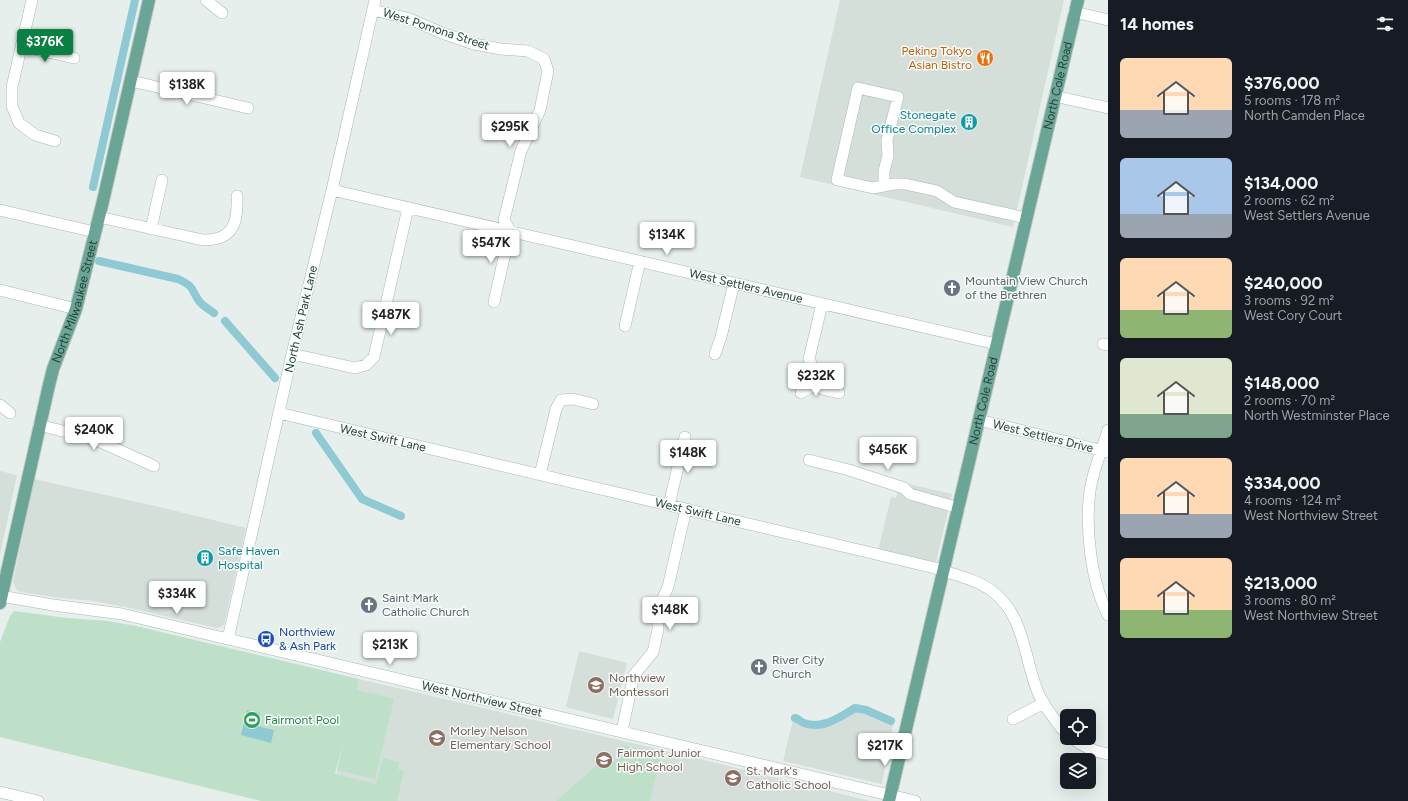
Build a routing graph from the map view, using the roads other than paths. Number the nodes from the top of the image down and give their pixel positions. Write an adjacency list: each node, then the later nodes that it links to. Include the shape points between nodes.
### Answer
1 (32, 0): 9 (street)
2 (149, 0): 11 (main road, North Milwaukee Street)
3 (206, 0): 7 (street)
4 (1078, 0): 6 (main road, North Cole Road)
5 (374, 5): 18 (street, North Ash Park Lane); 26 (street, West Pomona Street, via 474,44 528,51 544,59 548,71 540,110 521,151 504,220)
6 (1074, 12): 8 (street); 12 (main road, North Cole Road)
7 (222, 13)
8 (1108, 20)
9 (21, 46): 10 (street); 15 (street, via 12,87 12,106 19,123 35,135)
10 (74, 58)
11 (131, 81): 13 (street); 22 (main road, North Milwaukee Street)
12 (1054, 96): 14 (street); 23 (main road, North Cole Road)
13 (248, 108)
14 (1108, 108)
15 (55, 141)
16 (162, 180): 24 (street)
17 (884, 186): 17 (street, via 873,188 837,180 858,88 898,97 887,140 888,156); 23 (street, via 905,184 937,191 954,202)
18 (332, 190): 20 (street, West Settlers Avenue); 35 (street, North Ash Park Lane)
19 (237, 196): 24 (street, via 235,222 231,230 219,238 203,240)
20 (408, 208): 26 (street, West Settlers Avenue); 35 (street, via 374,357 366,365 355,368)
21 (0, 210): 25 (street)
22 (99, 216): 24 (street); 25 (main road, North Milwaukee Street)
23 (1026, 218): 34 (main road, North Cole Road)
24 (151, 229)
25 (95, 232): 32 (main road, North Milwaukee Street)
26 (510, 232): 27 (street, West Settlers Avenue); 30 (street)
27 (640, 261): 28 (street, West Settlers Avenue); 33 (street)
28 (734, 283): 31 (street, West Settlers Avenue); 36 (street)
29 (0, 290): 32 (street)
30 (494, 302)
31 (822, 304): 34 (street, West Settlers Avenue); 37 (street, via 809,359)
32 (76, 309): 45 (main road, North Milwaukee Street, via 53,369)
33 (625, 326)
34 (996, 344): 44 (main road, North Cole Road)
35 (292, 354): 43 (street, North Ash Park Lane)
36 (715, 354)
37 (819, 382): 38 (street); 39 (street, via 822,389)
38 (800, 393)
39 (839, 393)
40 (0, 404): 42 (street)
41 (593, 404): 51 (street, via 573,399 561,400 556,409)
42 (10, 413)
43 (279, 413): 51 (street, West Swift Lane); 58 (street, North Ash Park Lane)
44 (979, 420): 48 (street, West Settlers Drive); 53 (main road, North Cole Road)
45 (39, 425): 50 (street, via 94,439); 56 (main road, North Milwaukee Street)
46 (1108, 430): 48 (street)
47 (685, 437): 52 (street)
48 (1105, 451): 57 (street, via 1095,468 1089,515 1095,579)
49 (809, 460): 53 (street, via 849,470 904,488 910,494)
50 (154, 466)
51 (540, 475): 52 (street, West Swift Lane)
52 (669, 506): 54 (street, West Swift Lane)
53 (959, 508): 55 (main road, North Cole Road)
54 (686, 509): 55 (street, West Swift Lane); 62 (street, via 668,587 658,617 653,652 634,675)
55 (944, 572): 59 (street, West Swift Lane, via 980,584 1003,601 1014,616 1037,691); 66 (main road, North Cole Road)
56 (0, 598): 58 (street, West Northview Street, via 122,614)
57 (1108, 615)
58 (228, 639): 62 (street, West Northview Street)
59 (1044, 703): 60 (street); 61 (street, West Swift Lane)
60 (1013, 719)
61 (1060, 726)
62 (622, 732): 66 (street, West Northview Street)
63 (1083, 745): 64 (street)
64 (1108, 754)
65 (4, 795): 67 (street)
66 (890, 798): 68 (street, West Northview Street)
67 (38, 801)
68 (915, 801)

